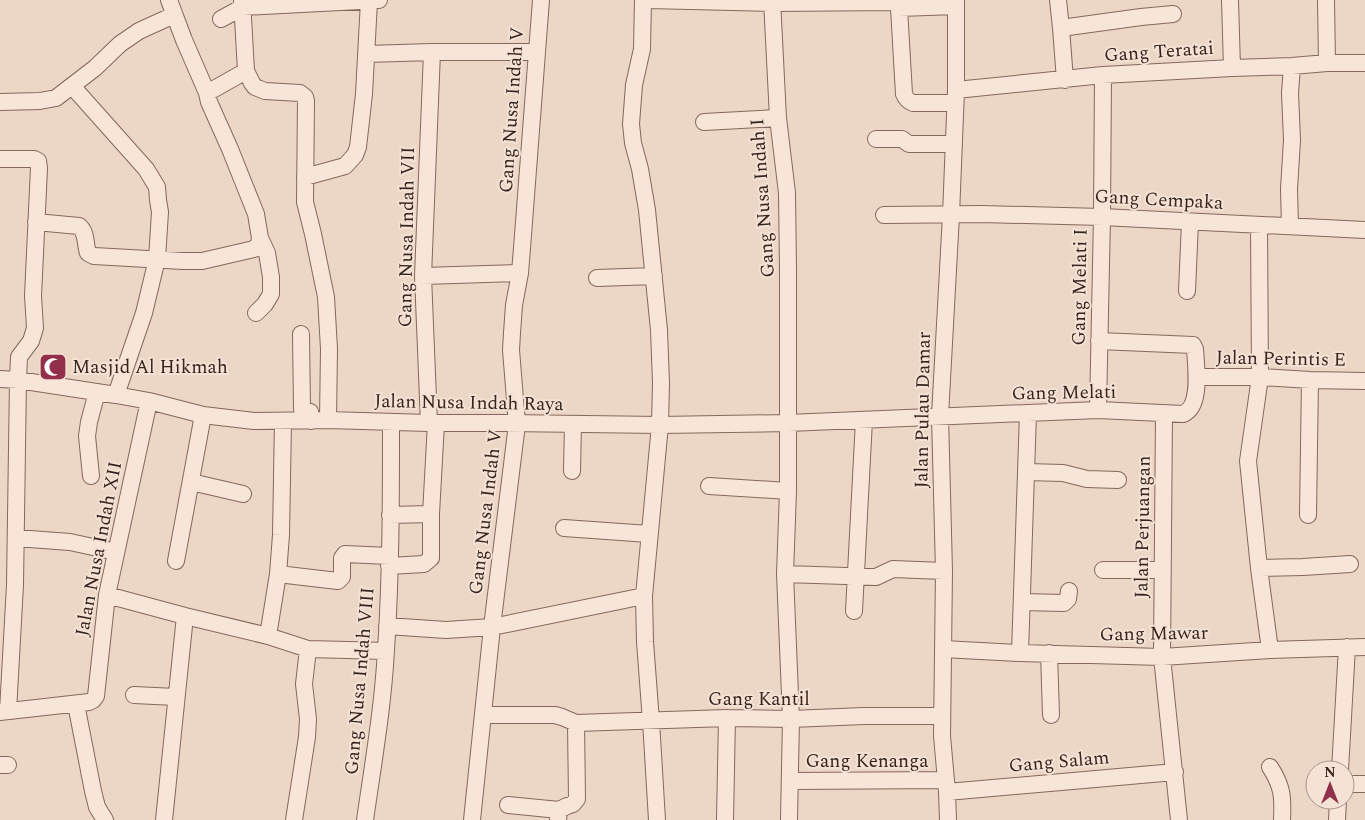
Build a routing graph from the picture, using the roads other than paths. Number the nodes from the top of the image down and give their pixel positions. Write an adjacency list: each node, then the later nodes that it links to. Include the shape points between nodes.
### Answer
1 (374, 0): 10 (street); 18 (street)
2 (541, 0): 17 (street, Gang Nusa Indah V)
3 (643, 0): 48 (street, via 642,50 634,85 631,124 647,210)
4 (648, 0): 8 (street)
5 (1058, 0): 15 (street)
6 (1230, 0): 22 (street)
7 (1326, 0): 19 (street)
8 (772, 2): 12 (street, via 890,2); 30 (street, Gang Nusa Indah I)
9 (956, 3): 12 (street); 28 (street, Jalan Pulau Damar)
10 (242, 4): 14 (street); 23 (street)
11 (171, 7): 26 (street, via 120,44); 27 (street)
12 (899, 8): 28 (street, Gang Teratai, via 904,94 908,101)
13 (1173, 14): 15 (street)
14 (221, 19)
15 (1061, 28): 25 (street)
16 (432, 52): 17 (street); 18 (street); 47 (street, Gang Nusa Indah VII)
17 (537, 52): 46 (street, Gang Nusa Indah V)
18 (366, 54): 35 (street, via 355,155 345,166)
19 (1327, 63): 20 (street, Gang Teratai); 21 (street, Gang Teratai)
20 (1365, 63)
21 (1292, 66): 22 (street, Gang Teratai); 42 (street)
22 (1232, 68): 24 (street, Gang Teratai)
23 (246, 71): 27 (street); 35 (street, via 259,89 303,95 306,101)
24 (1103, 76): 25 (street, Gang Teratai); 38 (street, Gang Melati I)
25 (1065, 80): 28 (street, Gang Teratai)
26 (72, 86): 29 (street, via 56,98); 45 (street, via 146,169 157,187 160,212)
27 (207, 93): 44 (street, via 256,214)
28 (956, 96): 33 (street, Jalan Pulau Damar)
29 (0, 102)
30 (778, 118): 31 (street); 76 (street, Gang Nusa Indah I, via 787,193)
31 (704, 122)
32 (876, 139): 33 (street, via 902,139 909,144)
33 (954, 144): 37 (street, Jalan Pulau Damar)
34 (0, 159): 39 (street, via 38,161)
35 (305, 178): 68 (street, via 305,202 326,297)
36 (884, 215): 37 (street, Gang Cempaka)
37 (951, 215): 38 (street, Gang Cempaka); 67 (street, Jalan Pulau Damar)
38 (1102, 217): 40 (street, Gang Cempaka); 53 (street, Gang Melati I)
39 (36, 222): 45 (street, via 79,226 84,232 88,253 94,256); 57 (street, via 35,328 31,341 19,357)
40 (1190, 222): 41 (street, Gang Cempaka); 50 (street)
41 (1259, 225): 42 (street, Gang Cempaka); 55 (street)
42 (1290, 226): 43 (street, Gang Cempaka)
43 (1365, 230)
44 (260, 238): 45 (street, via 254,249 202,261); 51 (street, via 267,253 271,294)
45 (157, 259): 61 (street, via 144,313)
46 (520, 273): 47 (street); 74 (street, Gang Nusa Indah V, via 511,350)
47 (423, 276): 73 (street, Gang Nusa Indah VII)
48 (654, 276): 49 (street); 77 (street, via 660,339)
49 (597, 278)
50 (1187, 291)
51 (256, 313)
52 (301, 334): 71 (street, via 302,409 310,412)
53 (1099, 341): 54 (street, via 1193,345); 63 (street, Gang Melati I)
54 (1197, 377): 55 (street, Jalan Perintis E); 65 (street, Gang Melati, via 1191,409 1183,414)
55 (1260, 377): 58 (street, Jalan Perintis E); 96 (street, via 1248,461)
56 (0, 379): 57 (street, Jalan Nusa Indah Raya)
57 (18, 380): 60 (street, Jalan Nusa Indah Raya); 91 (street)
58 (1310, 380): 59 (street, Jalan Perintis E); 88 (street)
59 (1365, 381)
60 (97, 392): 61 (street, Jalan Nusa Indah Raya); 80 (street, via 87,436)
61 (116, 395): 62 (street, Jalan Nusa Indah Raya)
62 (149, 401): 66 (street, Jalan Nusa Indah Raya); 92 (street, Jalan Nusa Indah XII)
63 (1098, 410): 64 (street, Gang Melati); 65 (street, Gang Melati)
64 (1028, 413): 67 (street, Gang Melati); 79 (street)
65 (1164, 414): 98 (street, Jalan Perjuangan)
66 (203, 415): 70 (street, Jalan Nusa Indah Raya); 82 (street)
67 (940, 416): 69 (street, Jalan Nusa Indah Raya); 99 (street, Jalan Pulau Damar)
68 (328, 420): 71 (street, Jalan Nusa Indah Raya); 72 (street, Jalan Nusa Indah Raya)
69 (864, 420): 76 (street, Jalan Nusa Indah Raya); 102 (street)
70 (283, 421): 71 (street, Jalan Nusa Indah Raya); 100 (street)
71 (311, 421)
72 (391, 423): 73 (street, Jalan Nusa Indah Raya); 87 (street, Gang Nusa Indah VIII)
73 (432, 423): 74 (street, Jalan Nusa Indah Raya); 86 (street)
74 (517, 424): 75 (street, Jalan Nusa Indah Raya); 110 (street, Gang Nusa Indah V)
75 (573, 424): 77 (street, Jalan Nusa Indah Raya); 78 (street)
76 (788, 424): 77 (street, Jalan Nusa Indah Raya); 84 (street, Gang Nusa Indah I)
77 (660, 425): 90 (street)
78 (572, 471)
79 (1026, 472): 81 (street); 106 (street)
80 (90, 476)
81 (1118, 480)
82 (191, 482): 85 (street); 93 (street)
83 (709, 486): 84 (street)
84 (788, 491): 101 (street, Gang Nusa Indah I)
85 (243, 494)
86 (430, 514): 87 (street); 94 (street, via 430,558 424,564)
87 (390, 515): 94 (street, Gang Nusa Indah VIII)
88 (1308, 515)
89 (564, 528): 90 (street)
90 (649, 534): 105 (street)
91 (16, 538): 92 (street, via 61,541); 124 (street)
92 (116, 552): 104 (street, Jalan Nusa Indah XII)
93 (176, 561)
94 (389, 561): 100 (street, via 346,554 342,558 342,578 338,581); 109 (street, Gang Nusa Indah VIII)
95 (1350, 564): 96 (street)
96 (1259, 568): 116 (street)
97 (1103, 570): 98 (street)
98 (1162, 570): 120 (street, Jalan Perjuangan)
99 (944, 571): 102 (street, via 893,569 876,576); 115 (street, Jalan Pulau Damar)
100 (278, 574): 111 (street)
101 (785, 574): 102 (street); 129 (street, Gang Nusa Indah I)
102 (855, 575): 107 (street)
103 (1070, 591): 106 (street, via 1064,603)
104 (107, 596): 108 (street); 123 (street, Jalan Nusa Indah XII, via 96,696)
105 (644, 596): 110 (street); 130 (street)
106 (1022, 602): 118 (street)
107 (854, 611)
108 (185, 616): 111 (street); 122 (street)
109 (387, 626): 110 (street, via 446,630); 117 (street, Gang Nusa Indah VIII)
110 (492, 627): 125 (street, Gang Nusa Indah V)
111 (268, 636): 114 (street)
112 (1347, 647): 113 (street, Gang Mawar); 116 (street, Gang Mawar); 132 (street)
113 (1365, 647)
114 (308, 649): 117 (street); 141 (street, via 304,684 307,737)
115 (943, 649): 118 (street, Gang Mawar); 127 (street, Jalan Pulau Damar)
116 (1270, 650): 120 (street, Gang Mawar)
117 (386, 651): 142 (street, Gang Nusa Indah VIII)
118 (1020, 654): 119 (street, Gang Mawar)
119 (1049, 654): 120 (street, Gang Mawar); 126 (street)
120 (1162, 657): 134 (street, Jalan Perjuangan)
121 (134, 694): 122 (street)
122 (176, 697): 140 (street)
123 (83, 703): 124 (street); 139 (street, via 93,790 97,807)
124 (4, 712)
125 (483, 715): 131 (street, via 555,715); 143 (street, Gang Nusa Indah V)
126 (1051, 715)
127 (942, 716): 129 (street, Gang Kantil); 136 (street, Jalan Pulau Damar)
128 (727, 718): 129 (street, Gang Kantil); 130 (street, Gang Kantil); 145 (street)
129 (791, 719): 135 (street, Gang Nusa Indah I)
130 (651, 721): 131 (street, Gang Kantil); 144 (street)
131 (576, 723): 138 (street, via 576,799)
132 (1341, 760)
133 (1270, 768): 149 (street, via 1281,788)
134 (1174, 772): 136 (street, Gang Salam); 148 (street, Jalan Perjuangan)
135 (790, 781): 136 (street, Gang Kenanga); 146 (street, Gang Nusa Indah I)
136 (946, 786): 147 (street, Jalan Pulau Damar)
137 (508, 805): 138 (street)
138 (558, 815)
139 (105, 820)
140 (164, 820)
141 (294, 820)
142 (366, 820)
143 (472, 820)
144 (657, 820)
145 (725, 820)
146 (789, 820)
147 (948, 820)
148 (1179, 820)
149 (1282, 820)

